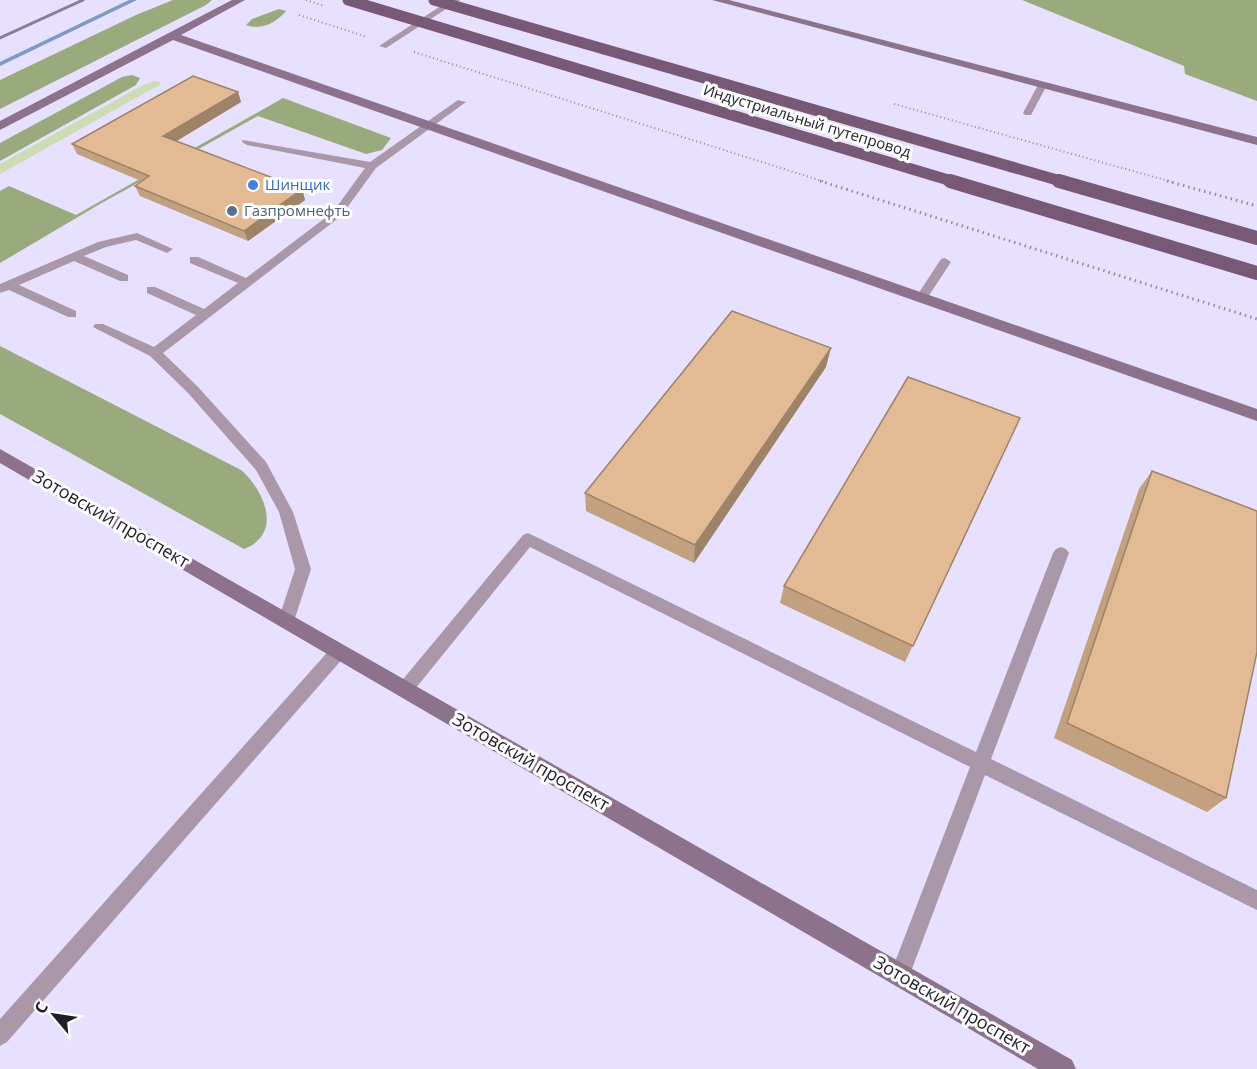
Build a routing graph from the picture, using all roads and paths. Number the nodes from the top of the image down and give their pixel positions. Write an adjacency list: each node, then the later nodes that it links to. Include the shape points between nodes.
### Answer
1 (240, 0): 7 (street)
2 (348, 0): 22 (main road, Индустриальный путепровод, bridge)
3 (434, 0): 17 (main road, Индустриальный путепровод, bridge)
4 (456, 0): 8 (lane)
5 (717, 0): 9 (street)
6 (299, 15): 8 (path)
7 (173, 36): 12 (street); 13 (street)
8 (386, 45): 30 (path)
9 (1042, 85): 11 (lane); 14 (street)
10 (461, 102): 12 (lane)
11 (1028, 113)
12 (428, 125): 16 (lane); 27 (street)
13 (0, 126)
14 (1257, 141)
15 (247, 142): 16 (lane)
16 (372, 166): 24 (lane, via 337,214)
17 (1257, 238)
18 (167, 249): 19 (lane, via 136,236)
19 (73, 256): 23 (lane); 25 (lane)
20 (194, 260): 24 (lane)
21 (945, 262): 27 (lane)
22 (1257, 273)
23 (124, 278)
24 (248, 283): 29 (lane)
25 (4, 287): 28 (lane)
26 (151, 290): 29 (lane)
27 (922, 297): 33 (street)
28 (72, 314)
29 (206, 315): 32 (lane)
30 (1257, 319)
31 (99, 327): 32 (lane)
32 (155, 354): 36 (lane, via 261,466 286,512 303,569)
33 (1257, 415)
34 (0, 455): 36 (street, Зотовский проспект)
35 (1061, 553): 39 (lane)
36 (286, 621): 37 (street, Зотовский проспект)
37 (339, 651): 38 (street, Зотовский проспект); 42 (lane)
38 (405, 689): 39 (lane, via 528,539); 41 (street, Зотовский проспект)
39 (981, 764): 40 (lane); 41 (lane)
40 (1257, 900)
41 (900, 975): 43 (street, Зотовский проспект)
42 (0, 1035)
43 (1063, 1069)

